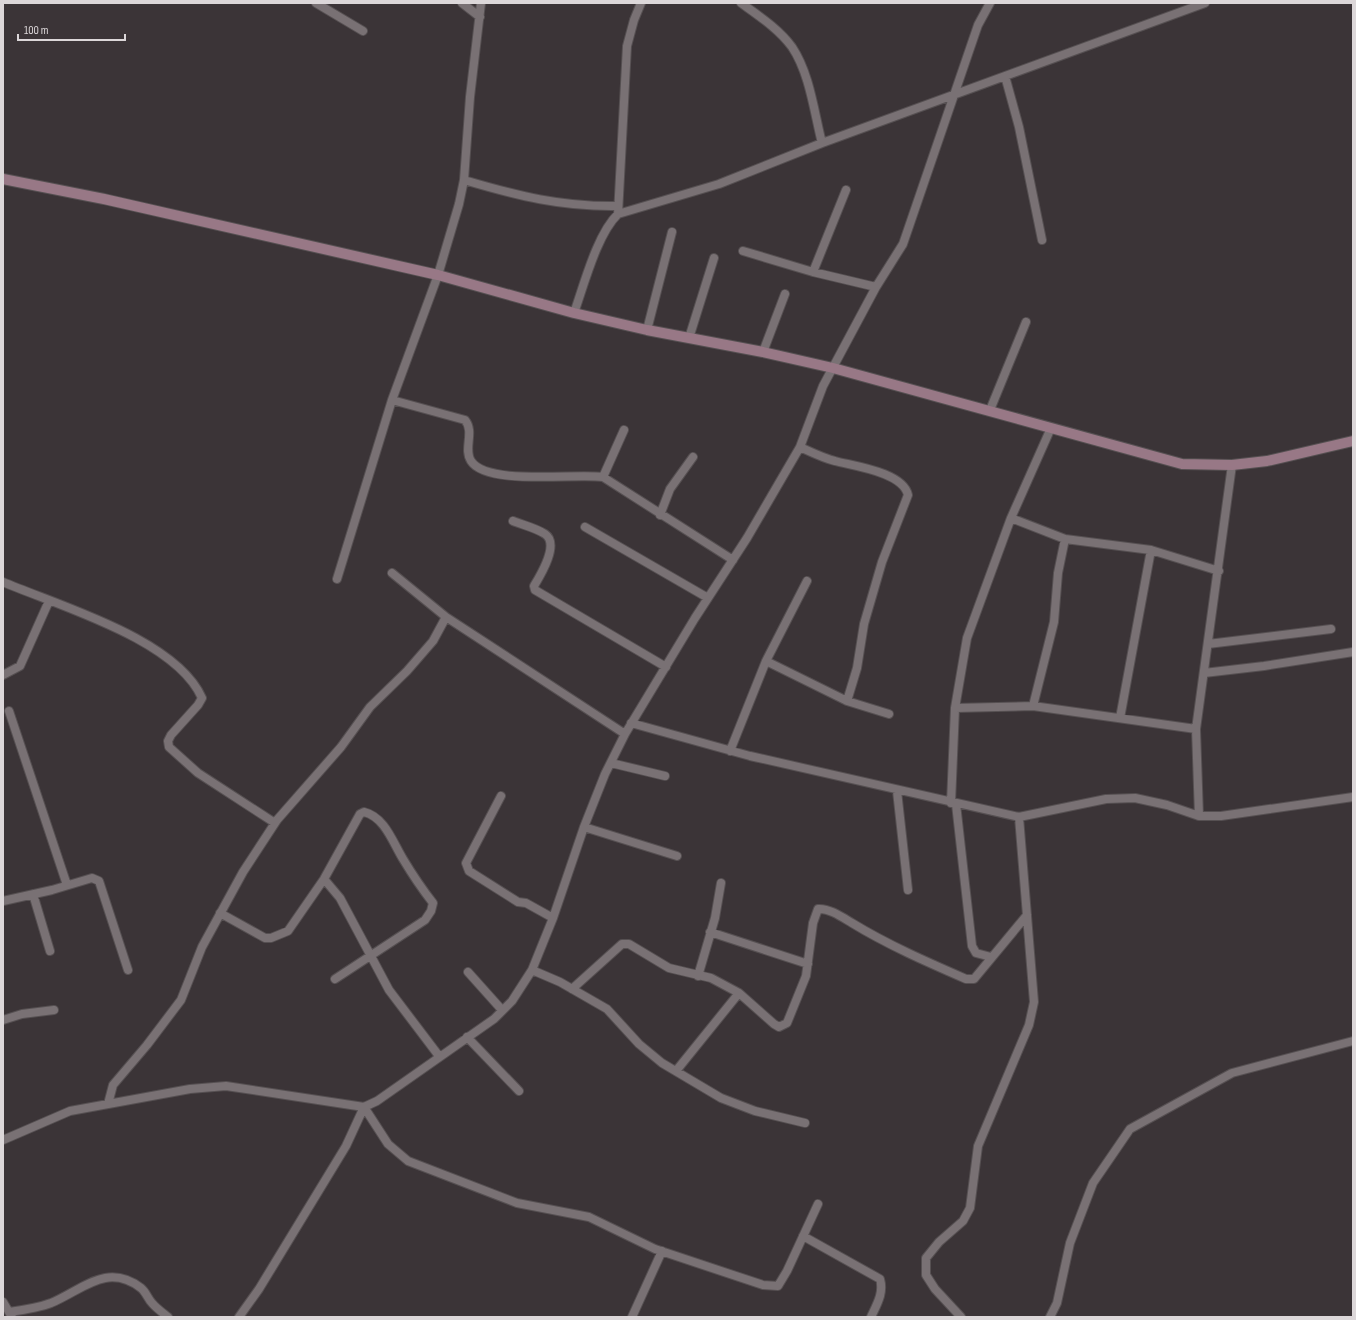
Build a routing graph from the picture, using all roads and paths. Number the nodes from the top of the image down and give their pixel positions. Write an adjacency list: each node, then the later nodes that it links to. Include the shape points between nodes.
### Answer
1 (316, 3): 9 (street)
2 (462, 3): 8 (street)
3 (481, 3): 8 (street)
4 (641, 3): 16 (street, via 627,46)
5 (741, 3): 12 (street, via 777,31 792,47 803,67)
6 (990, 3): 11 (street, via 978,25)
7 (1205, 3): 10 (street)
8 (480, 17): 14 (street, via 469,101)
9 (363, 32)
10 (1005, 76): 11 (street); 18 (street, via 1019,127)
11 (956, 94): 12 (street); 23 (street, via 903,244)
12 (822, 143): 16 (street, via 720,184)
13 (3, 179): 22 (street, via 104,199)
14 (464, 180): 16 (street, via 539,200); 22 (street)
15 (846, 190): 21 (street)
16 (618, 210): 25 (street, via 600,241)
17 (672, 232): 27 (street)
18 (1042, 240)
19 (743, 251): 21 (street)
20 (714, 258): 28 (street)
21 (813, 272): 23 (street)
22 (438, 275): 25 (street); 31 (street)
23 (876, 287): 30 (street)
24 (785, 294): 29 (street)
25 (574, 313): 27 (street)
26 (1026, 322): 32 (street)
27 (647, 330): 28 (street)
28 (689, 338): 29 (street)
29 (763, 352): 30 (street)
30 (833, 368): 32 (street); 36 (street, via 823,386)
31 (392, 400): 39 (street, via 465,420 470,429 471,461 482,471 543,478); 49 (street)
32 (990, 410): 33 (street)
33 (1051, 428): 38 (street, via 1182,464); 41 (street)
34 (624, 430): 39 (street)
35 (1353, 441): 38 (street, via 1267,461)
36 (800, 447): 46 (street); 62 (street, via 834,461 860,466 899,482 908,495 882,562 864,624 857,668)
37 (693, 457): 40 (street, via 670,489)
38 (1232, 465): 47 (street)
39 (603, 477): 40 (street)
40 (660, 515): 46 (street)
41 (1011, 518): 44 (street); 64 (street, via 967,638)
42 (513, 521): 59 (street, via 546,535 551,541 549,560 534,586 535,590)
43 (585, 526): 52 (street)
44 (1065, 539): 45 (street); 63 (street, via 1058,573 1054,622)
45 (1150, 550): 47 (street); 67 (street)
46 (733, 560): 52 (street)
47 (1219, 571): 56 (street)
48 (392, 573): 54 (street)
49 (337, 580)
50 (807, 581): 58 (street)
51 (3, 582): 53 (street)
52 (708, 598): 59 (street)
53 (49, 601): 61 (street, via 20,666); 80 (street, via 129,634 165,655 191,680 202,698 171,735 168,740 169,746 198,773)
54 (446, 617): 70 (street); 80 (street, via 428,647 370,707 341,747)
55 (1331, 629): 56 (street)
56 (1208, 644): 60 (street)
57 (1353, 652): 60 (street)
58 (766, 661): 62 (street); 71 (street)
59 (666, 667): 68 (street)
60 (1204, 673): 69 (street)
61 (3, 675)
62 (847, 701): 66 (street)
63 (1033, 706): 64 (street); 67 (street)
64 (954, 708): 77 (street)
65 (9, 711): 85 (street)
66 (889, 714)
67 (1120, 718): 69 (street)
68 (631, 723): 70 (street); 71 (street)
69 (1196, 729): 78 (street)
70 (625, 734): 72 (street)
71 (730, 751): 74 (street)
72 (611, 763): 73 (street); 81 (street)
73 (665, 776)
74 (897, 791): 77 (street); 86 (street)
75 (501, 796): 91 (street, via 466,863 467,867 469,871 518,902 526,903)
76 (1353, 797): 78 (street, via 1221,816)
77 (954, 804): 79 (street); 95 (street, via 973,950)
78 (1199, 816): 79 (street, via 1135,798 1106,799)
79 (1019, 817): 90 (street)
80 (275, 823): 89 (street, via 242,872)
81 (584, 827): 82 (street); 91 (street)
82 (677, 856)
83 (324, 879): 89 (street, via 288,931 280,936 265,938); 94 (street, via 340,898); 94 (street, via 360,814 364,812 370,814 390,834 402,858 433,902 425,920)
84 (721, 883): 92 (street)
85 (67, 885): 87 (street); 97 (street, via 92,878 99,881)
86 (908, 890)
87 (33, 894): 88 (street); 93 (street)
88 (3, 901)
89 (220, 913): 112 (street, via 202,947 181,1000 147,1046 113,1085)
90 (1027, 915): 95 (street); 125 (street, via 1034,1002 1029,1025 978,1146 970,1208 963,1221 939,1242 926,1258 926,1275 935,1289)
91 (553, 918): 98 (street)
92 (710, 932): 96 (street); 100 (street)
93 (50, 951)
94 (371, 956): 101 (street); 109 (street, via 389,990)
95 (991, 957): 96 (street, via 974,978 966,979 876,938 824,908 815,912)
96 (808, 964): 103 (street, via 806,976 784,1026 774,1024)
97 (128, 970)
98 (532, 970): 102 (street); 105 (street, via 512,1001)
99 (468, 972): 105 (street)
100 (698, 976): 102 (street, via 669,968 629,944 622,944); 103 (street, via 712,978)
101 (335, 979)
102 (572, 989): 110 (street, via 607,1009 639,1044)
103 (739, 993): 110 (street)
104 (54, 1010): 106 (street, via 22,1014)
105 (502, 1010): 107 (street, via 494,1019)
106 (3, 1020)
107 (467, 1037): 109 (street); 111 (street)
108 (1353, 1041): 126 (street, via 1232,1073 1130,1129 1093,1183 1070,1243 1057,1303)
109 (439, 1056): 113 (street, via 377,1101)
110 (676, 1071): 114 (street, via 721,1098 755,1111)
111 (519, 1091)
112 (108, 1104): 113 (street, via 190,1089 226,1086); 115 (street, via 70,1111)
113 (364, 1107): 118 (street, via 388,1144 408,1161 517,1203 589,1217); 122 (street, via 346,1146 259,1289)
114 (804, 1123)
115 (3, 1140)
116 (818, 1204): 117 (street)
117 (803, 1236): 118 (street, via 778,1286 763,1285); 124 (street, via 880,1279 881,1296)
118 (662, 1252): 123 (street)
119 (3, 1302): 120 (street)
120 (11, 1315): 121 (street, via 49,1304 84,1284 104,1277 116,1277 142,1288 152,1304)
121 (168, 1317)
122 (239, 1317)
123 (632, 1317)
124 (871, 1317)
125 (961, 1317)
126 (1050, 1317)

